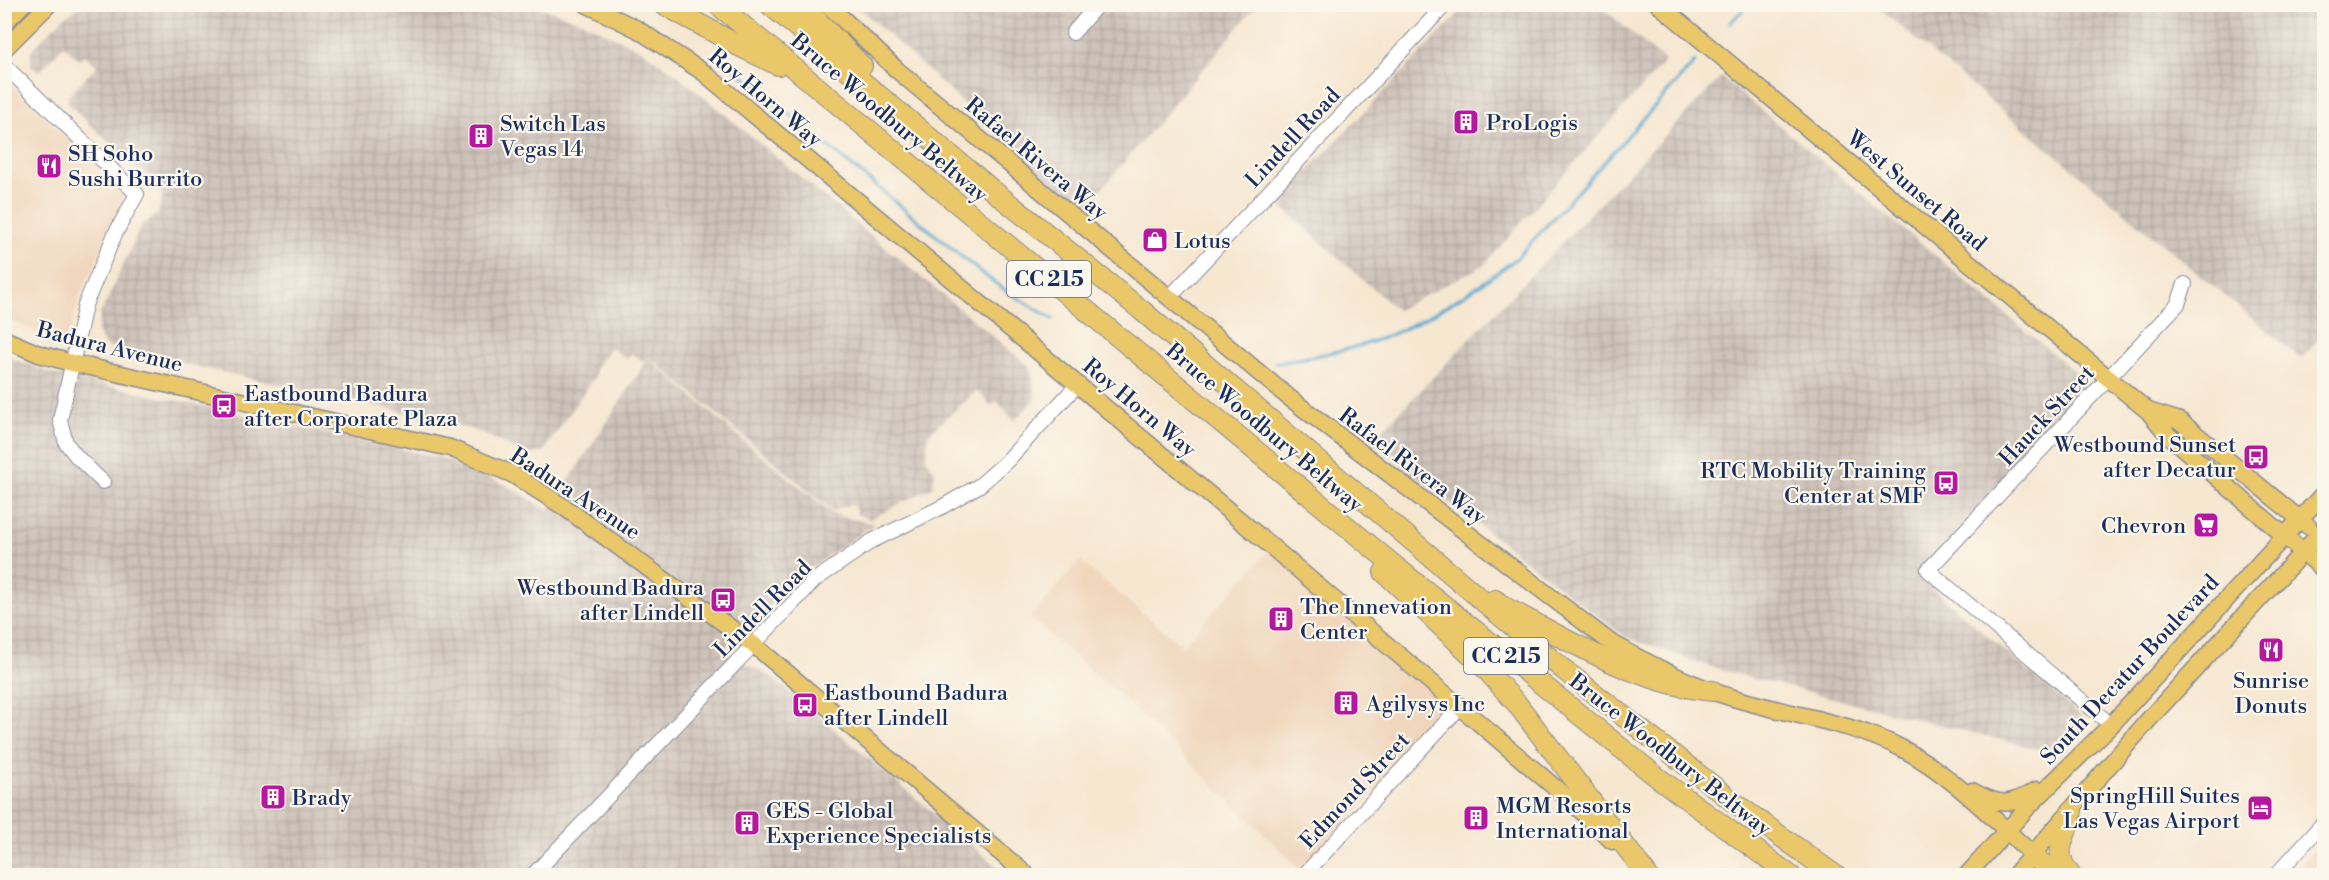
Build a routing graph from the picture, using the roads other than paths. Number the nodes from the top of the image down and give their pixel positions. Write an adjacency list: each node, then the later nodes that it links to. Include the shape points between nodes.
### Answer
1 (50, 4): 12 (main road)
2 (586, 4): 21 (main road, Roy Horn Way, via 637,29 703,72)
3 (663, 4): 14 (highway)
4 (717, 4): 14 (highway, Bruce Woodbury Beltway / CC 215)
5 (769, 4): 15 (highway, Bruce Woodbury Beltway / CC 215)
6 (801, 4): 15 (highway, via 847,53 966,159)
7 (828, 4): 17 (main road, Rafael Rivera Way, via 897,70)
8 (1098, 4): 11 (street)
9 (1446, 4): 17 (street, Lindell Road)
10 (1658, 4): 20 (main road, West Sunset Road)
11 (1073, 33)
12 (4, 49)
13 (4, 65): 19 (street, via 137,194 85,305)
14 (804, 77): 22 (highway, Bruce Woodbury Beltway / CC 215)
15 (991, 189): 27 (highway, Bruce Woodbury Beltway / CC 215, via 1149,316)
16 (2185, 284): 20 (street, Hauck Street, via 2178,304)
17 (1169, 298): 30 (main road, Rafael Rivera Way, via 1327,428 1610,642)
18 (4, 339): 19 (main road, Badura Avenue)
19 (72, 363): 23 (street, via 61,429 77,457); 29 (main road, Badura Avenue, via 458,451 512,474 559,504)
20 (2109, 378): 25 (main road, West Sunset Road, via 2148,411 2180,421); 32 (street, Hauck Street, via 1928,570)
21 (1078, 384): 29 (street, Lindell Road, via 980,485 872,541 815,580); 31 (main road, Roy Horn Way)
22 (1293, 481): 44 (highway, via 1482,665 1517,704); 45 (highway, Bruce Woodbury Beltway / CC 215, via 1648,770)
23 (103, 482)
24 (2325, 493): 25 (main road, South Decatur Boulevard)
25 (2293, 527): 26 (main road, West Sunset Road); 26 (main road, West Sunset Road); 32 (main road, South Decatur Boulevard)
26 (2318, 542): 28 (main road, West Sunset Road); 35 (main road, via 2151,717)
27 (1428, 556): 30 (highway, via 1464,576 1506,608 1625,668 1678,687); 46 (highway, Bruce Woodbury Beltway / CC 215, via 1564,670)
28 (2325, 570)
29 (754, 645): 40 (street, Lindell Road); 41 (main road, Badura Avenue)
30 (1713, 691): 33 (main road, Rafael Rivera Way, via 1862,731 1902,749)
31 (1460, 707): 42 (street, Edmond Street); 43 (main road, Roy Horn Way, via 1605,832)
32 (2111, 725): 34 (main road, South Decatur Boulevard)
33 (1945, 776): 34 (main road, via 1989,800 2003,803 2021,800); 37 (main road, Rafael Rivera Way)
34 (2058, 778): 37 (main road, South Decatur Boulevard)
35 (2072, 811): 38 (main road); 50 (highway, via 2059,853)
36 (2325, 822): 39 (street)
37 (2006, 830): 38 (main road, Rafael Rivera Way); 47 (main road, South Decatur Boulevard)
38 (2033, 855): 48 (main road); 49 (highway)
39 (2276, 875)
40 (532, 876)
41 (1028, 876)
42 (1304, 876)
43 (1642, 876)
44 (1648, 876)
45 (1791, 876)
46 (1836, 876)
47 (1966, 876)
48 (2014, 876)
49 (2056, 876)
50 (2071, 876)

